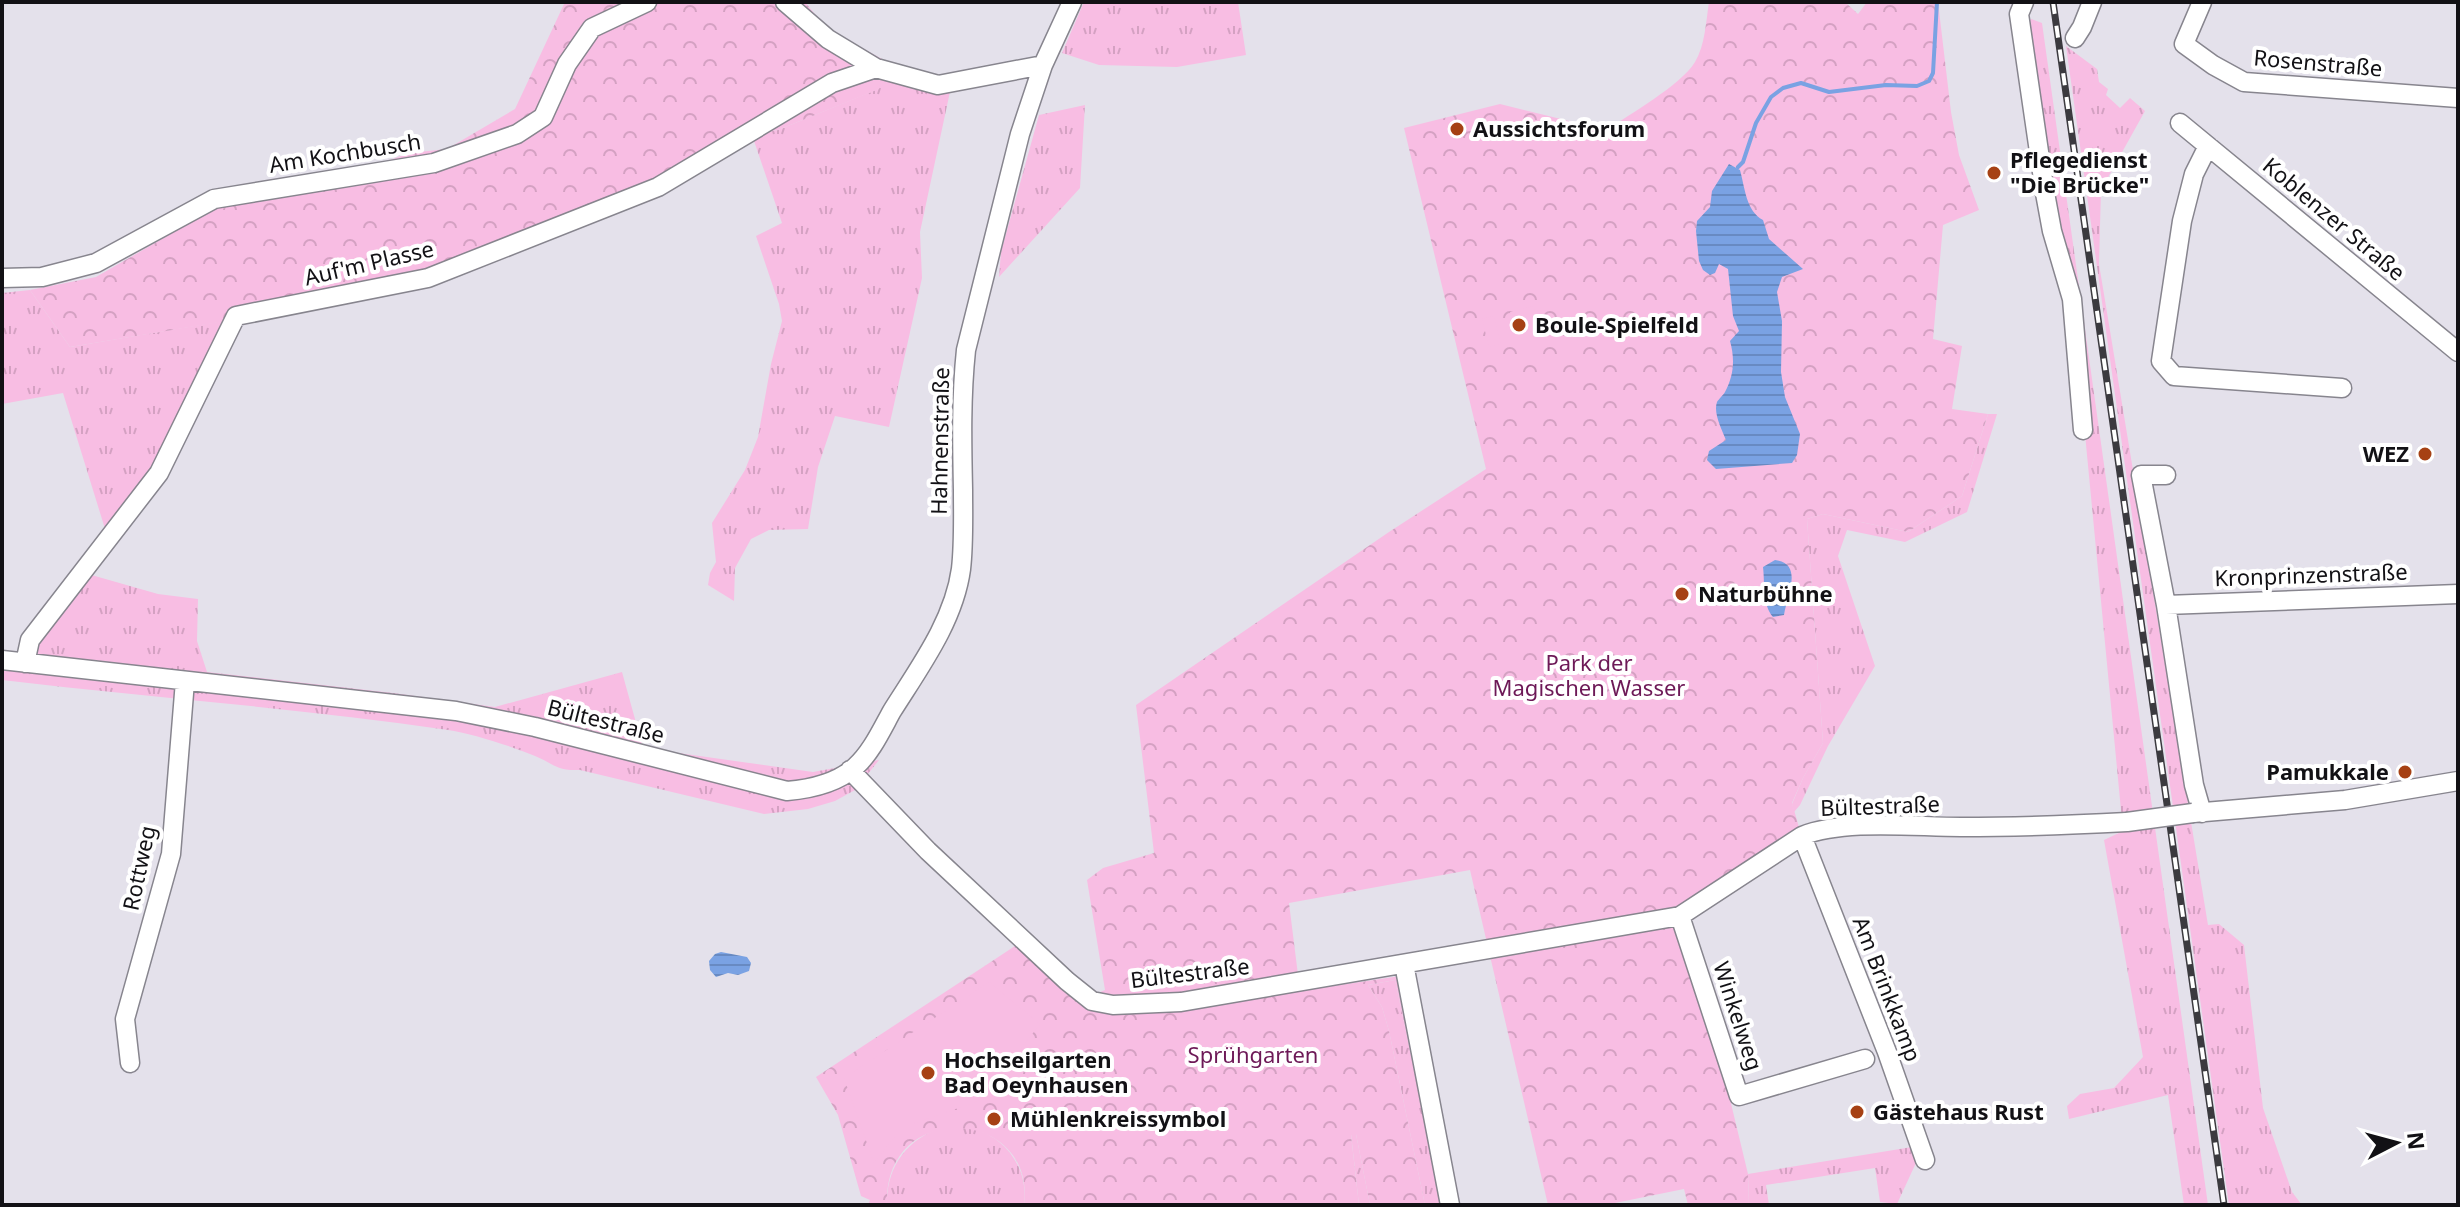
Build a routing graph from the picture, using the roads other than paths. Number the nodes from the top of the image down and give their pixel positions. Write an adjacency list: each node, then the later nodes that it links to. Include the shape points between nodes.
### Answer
1 (647, 2): 13 (street, Am Kochbusch, via 592,28 567,64 543,117 517,134 434,163 214,199 96,263 42,277)
2 (785, 2): 9 (street, via 828,39)
3 (1072, 2): 8 (street, Hahnenstraße)
4 (2024, 2): 16 (street, via 2019,14 2045,193 2072,299)
5 (2092, 2): 7 (street)
6 (2202, 2): 10 (street, Rosenstraße, via 2184,44 2244,82)
7 (2075, 38)
8 (1043, 65): 9 (street, via 938,85); 23 (street, Hahnenstraße, via 1009,175 966,350 961,572 935,641 867,752)
9 (876, 68): 21 (street, Auf'm Plasse, via 832,83 658,187 428,278 236,316 159,473 30,640)
10 (2458, 98)
11 (2180, 123): 12 (street, Koblenzer Straße)
12 (2208, 146): 14 (street, Koblenzer Straße); 15 (street, via 2194,174 2182,221 2161,361 2174,376)
13 (2, 278)
14 (2458, 352)
15 (2342, 388)
16 (2083, 430)
17 (2166, 475): 19 (street, via 2141,475)
18 (2458, 594): 19 (street, Kronprinzenstraße)
19 (2166, 605): 25 (street)
20 (2, 660): 21 (street, Bültestraße)
21 (25, 663): 22 (street, Bültestraße)
22 (185, 681): 23 (street, Bültestraße, via 456,711 787,791 827,783); 30 (street, Rottweg, via 171,854 125,1019)
23 (850, 770): 28 (street, Bültestraße, via 928,851 1092,1001 1181,1002)
24 (2458, 781): 25 (street, Bültestraße, via 2345,800)
25 (2198, 813): 26 (street, Bültestraße, bridge, via 2127,822 1838,827)
26 (1802, 836): 27 (street, Bültestraße); 31 (street, Am Brinkkamp)
27 (1680, 916): 28 (street, Bültestraße); 29 (street, Winkelweg, via 1739,1096)
28 (1404, 964): 32 (street)
29 (1865, 1059)
30 (130, 1063)
31 (1925, 1160)
32 (1450, 1205)

